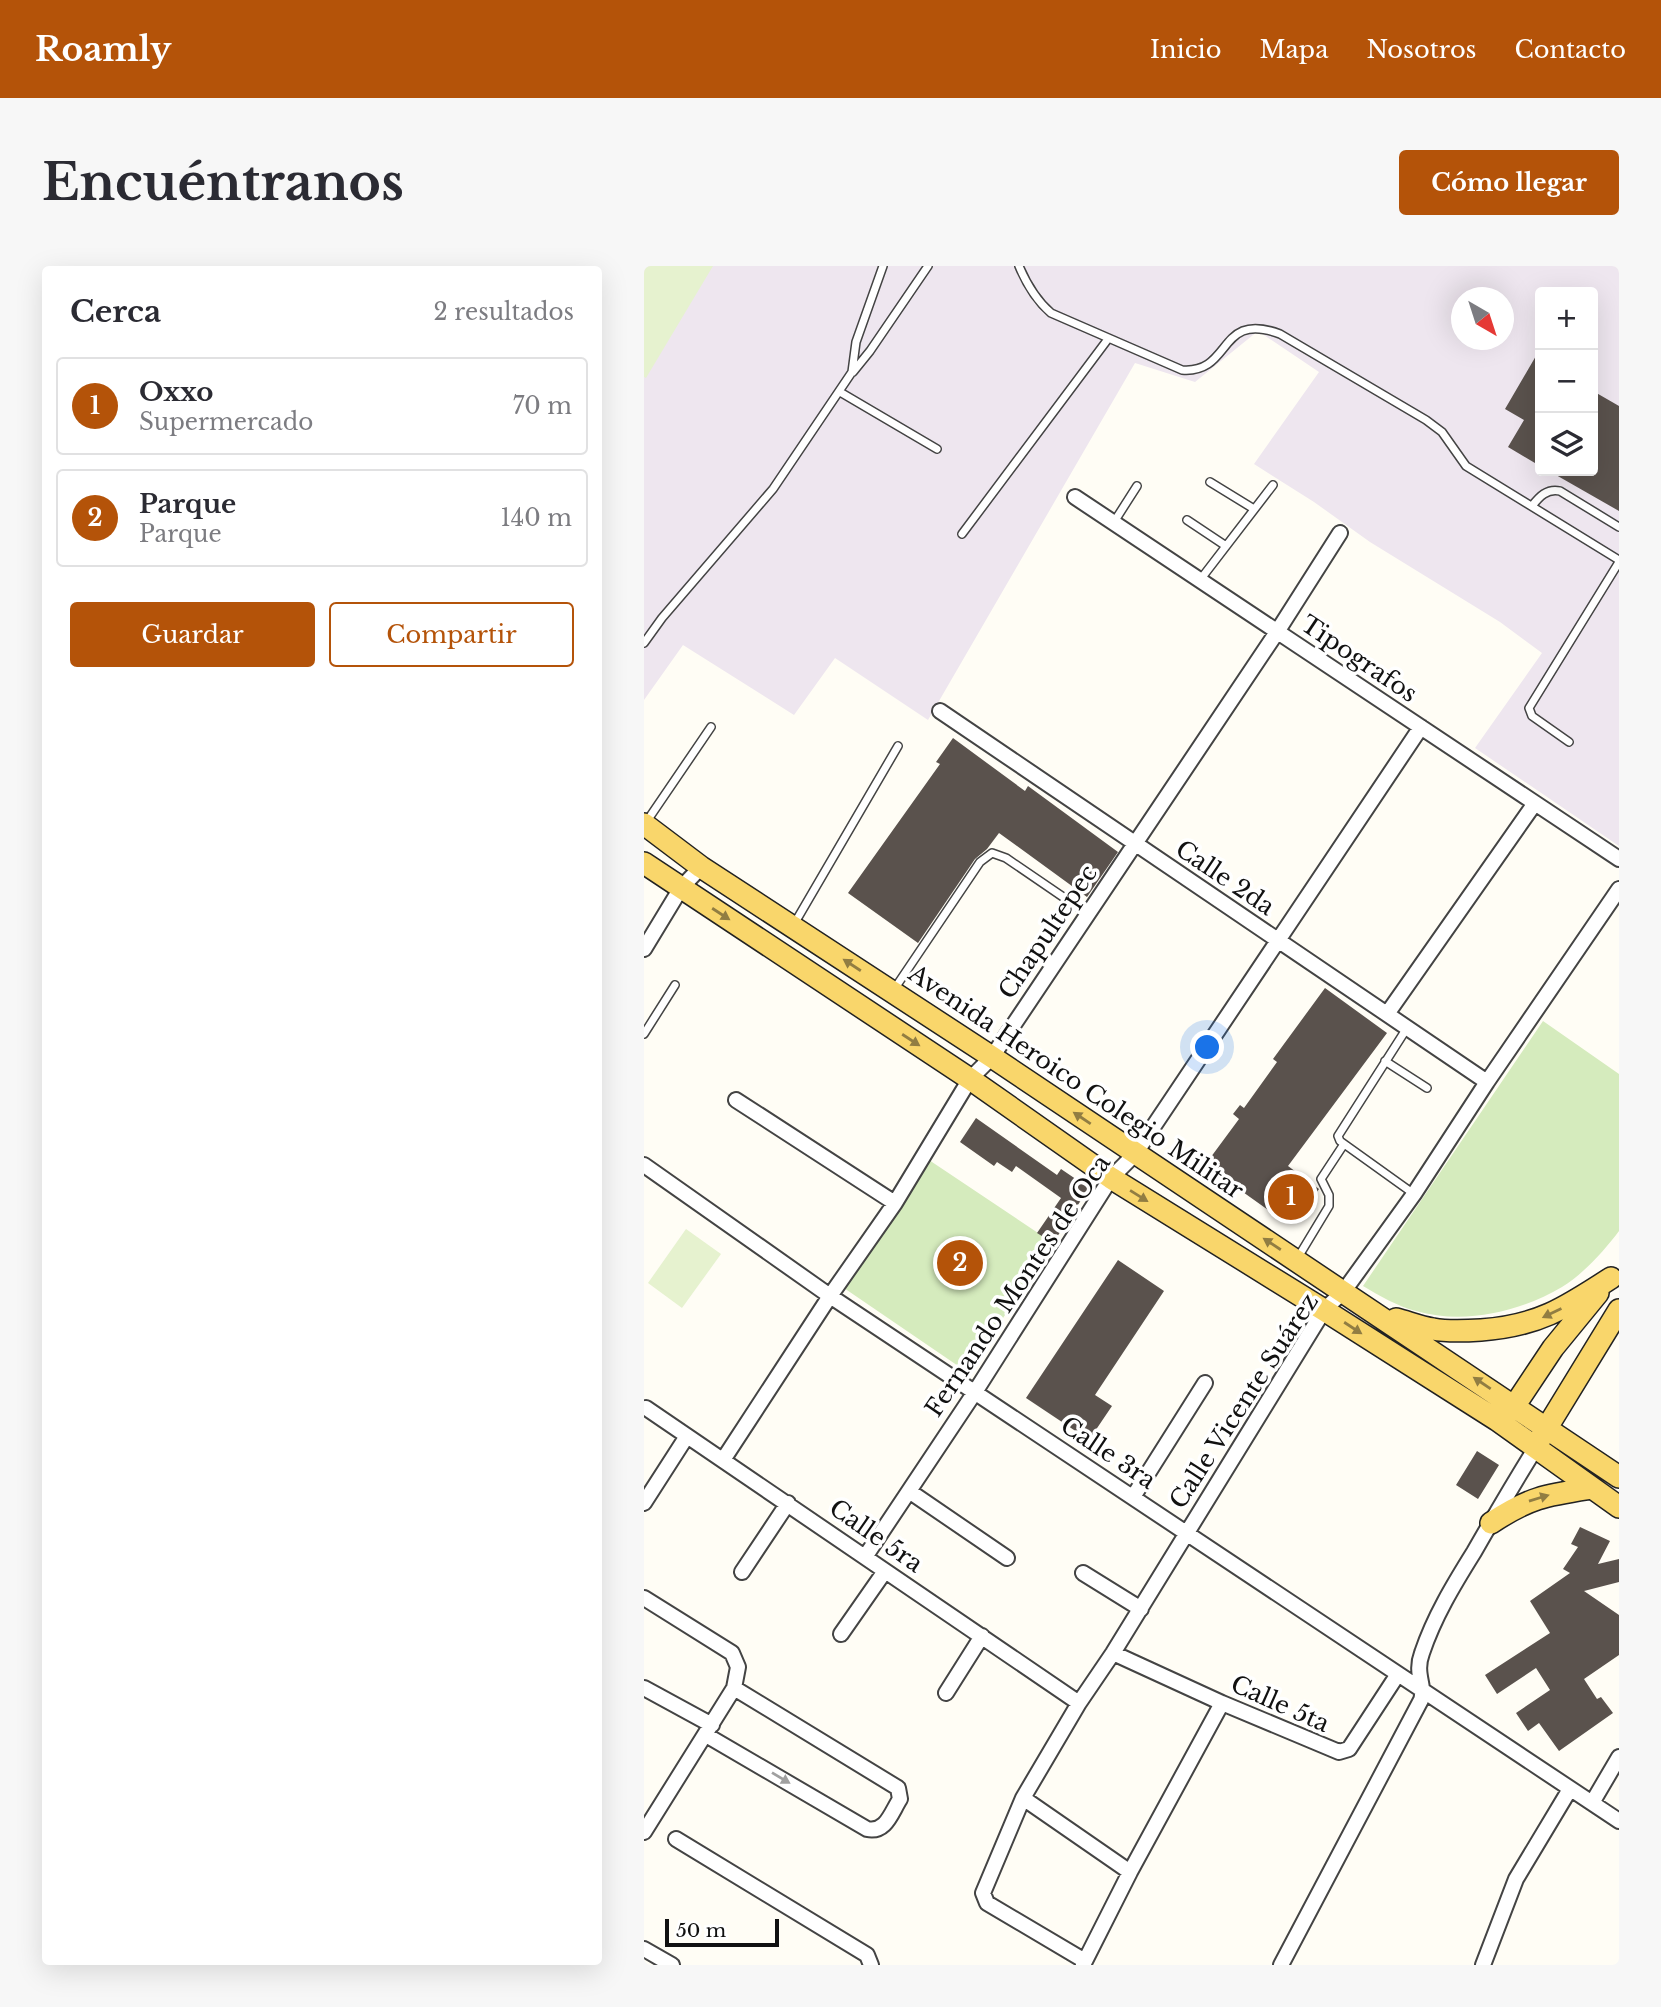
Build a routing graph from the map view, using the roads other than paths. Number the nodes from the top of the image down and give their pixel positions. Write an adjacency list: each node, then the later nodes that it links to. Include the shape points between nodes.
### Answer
1 (883, 266): 5 (lane, via 856,342)
2 (928, 266): 5 (lane)
3 (1019, 266): 4 (lane, via 1027,285 1051,313)
4 (1108, 339): 12 (lane, via 1189,370 1211,362 1246,328 1266,328 1426,420 1442,432 1466,466); 18 (lane)
5 (852, 372): 6 (lane)
6 (840, 392): 7 (lane); 23 (lane, via 773,489)
7 (937, 449)
8 (1210, 482): 13 (lane)
9 (1273, 485): 13 (lane)
10 (1137, 486): 15 (lane)
11 (1074, 497): 15 (street, Tipografos)
12 (1532, 506): 16 (lane, via 1543,494 1560,491); 20 (lane)
13 (1255, 509): 19 (lane)
14 (1187, 520): 19 (lane)
15 (1113, 523): 21 (street, Tipografos)
16 (1619, 527)
17 (1340, 533): 22 (street, Chapultepec)
18 (961, 534)
19 (1226, 546): 21 (lane)
20 (1619, 561): 27 (lane, via 1529,708 1532,716)
21 (1199, 581): 22 (street, Tipografos)
22 (1277, 632): 26 (street, Tipografos); 31 (street, Chapultepec)
23 (644, 643)
24 (940, 710): 31 (street, Calle 2da)
25 (711, 727): 30 (lane)
26 (1421, 727): 29 (street, Tipografos); 39 (street, Fernando Montes de Oca)
27 (1569, 742)
28 (898, 746): 38 (lane)
29 (1535, 803): 32 (street, Tipografos); 43 (street)
30 (644, 824): 34 (main road, Avenida Heroico Colegio Militar)
31 (1135, 844): 37 (street, Chapultepec); 39 (street, Calle 2da)
32 (1619, 859)
33 (644, 863): 35 (main road)
34 (701, 867): 35 (street); 38 (main road, Avenida Heroico Colegio Militar)
35 (681, 888): 40 (street); 48 (main road, one-way to 48)
36 (1619, 889): 49 (street, Calle Vicente Suárez)
37 (1088, 914): 42 (lane, via 992,853 979,862); 46 (street, Chapultepec)
38 (792, 926): 42 (main road, Avenida Heroico Colegio Militar, one-way to 38)
39 (1277, 941): 43 (street, Calle 2da); 53 (street, Fernando Montes de Oca)
40 (644, 949)
41 (675, 985): 45 (lane)
42 (893, 991): 46 (main road, Avenida Heroico Colegio Militar)
43 (1387, 1014): 44 (street, Calle 2da)
44 (1407, 1028): 47 (lane); 49 (street, Calle 2da)
45 (644, 1034)
46 (992, 1057): 48 (street, Chapultepec); 53 (main road, Avenida Heroico Colegio Militar, one-way to 46)
47 (1385, 1060): 50 (lane); 52 (lane, via 1340,1131)
48 (970, 1079): 55 (main road); 57 (street, Chapultepec)
49 (1487, 1082): 56 (street, Calle Vicente Suárez)
50 (1427, 1088)
51 (736, 1100): 57 (street)
52 (1343, 1144): 56 (lane); 58 (lane, via 1321,1179 1329,1206)
53 (1135, 1154): 55 (street, Fernando Montes de Oca); 58 (main road, Avenida Heroico Colegio Militar, one-way to 53)
54 (644, 1165): 61 (street, Calle 3ra)
55 (1111, 1178): 62 (main road, one-way to 62); 66 (street, Fernando Montes de Oca)
56 (1414, 1194): 60 (street, Calle Vicente Suárez)
57 (895, 1203): 61 (street, Chapultepec)
58 (1297, 1260): 60 (main road, Avenida Heroico Colegio Militar)
59 (1615, 1275): 64 (main road, one-way to 64, via 1552,1314 1504,1328 1433,1329); 67 (main road, via 1553,1348)
60 (1344, 1291): 62 (street, Calle Vicente Suárez); 64 (main road, Avenida Heroico Colegio Militar)
61 (830, 1296): 66 (street, Calle 3ra); 73 (street, Chapultepec)
62 (1325, 1310): 69 (main road, one-way to 69); 82 (street, Calle Vicente Suárez)
63 (1619, 1310): 70 (main road)
64 (1382, 1316): 67 (main road, Avenida Heroico Colegio Militar, one-way to 64)
65 (1205, 1383): 77 (street)
66 (975, 1391): 76 (street, Fernando Montes de Oca); 77 (street, Calle 3ra)
67 (1515, 1405): 69 (main road); 70 (main road, Avenida Heroico Colegio Militar)
68 (646, 1408): 71 (street, Calle 5ra)
69 (1497, 1420): 72 (main road)
70 (1546, 1429): 72 (main road); 74 (main road, Avenida Heroico Colegio Militar)
71 (687, 1436): 73 (street, Calle 5ra); 78 (street)
72 (1535, 1449): 75 (main road); 81 (street)
73 (723, 1460): 79 (street, Calle 5ra)
74 (1619, 1477)
75 (1592, 1488): 80 (main road); 81 (main road, one-way to 75, via 1536,1498)
76 (909, 1491): 83 (street, Fernando Montes de Oca); 84 (street)
77 (1133, 1497): 82 (street, Calle 3ra)
78 (644, 1503)
79 (788, 1503): 83 (street, Calle 5ra); 86 (street)
80 (1619, 1507)
81 (1491, 1522): 96 (street, via 1449,1592 1421,1653 1418,1676)
82 (1187, 1532): 89 (street, Calle Vicente Suárez); 93 (street, Calle 3ra)
83 (865, 1557): 85 (street, Calle 5ra)
84 (1007, 1558)
85 (885, 1571): 90 (street); 91 (street, Calle 5ra)
86 (742, 1572)
87 (1083, 1573): 89 (street)
88 (644, 1598): 95 (street, via 732,1653 738,1667)
89 (1141, 1609): 92 (street, Calle Vicente Suárez)
90 (841, 1634)
91 (982, 1636): 97 (street); 98 (street, Calle 5ra)
92 (1113, 1653): 98 (street, Calle Vicente Suárez); 99 (street, Calle 5ta)
93 (1398, 1674): 96 (street, Calle 3ra); 99 (street, Calle 5ta, via 1349,1749 1339,1752)
94 (644, 1688): 100 (street)
95 (734, 1688): 100 (street); 100 (street, one-way to 95, via 867,1829 876,1831 884,1826 900,1799 898,1788)
96 (1423, 1691): 102 (street, Calle 3ra); 113 (street)
97 (946, 1693)
98 (1079, 1703): 103 (street, Calle Vicente Suárez)
99 (1222, 1703): 108 (street)
100 (709, 1730): 106 (street)
101 (1619, 1758): 104 (street)
102 (1570, 1789): 104 (street, Calle 3ra); 114 (street, via 1516,1879)
103 (1023, 1798): 108 (street); 110 (street, Calle Vicente Suárez, via 982,1893 987,1903)
104 (1592, 1803): 105 (street, Calle 3ra)
105 (1619, 1821)
106 (644, 1832)
107 (676, 1839): 112 (street, via 867,1955)
108 (1130, 1872): 110 (street)
109 (644, 1949): 111 (street)
110 (1084, 1963)
111 (672, 1965)
112 (871, 1965)
113 (1281, 1965)
114 (1483, 1965)

